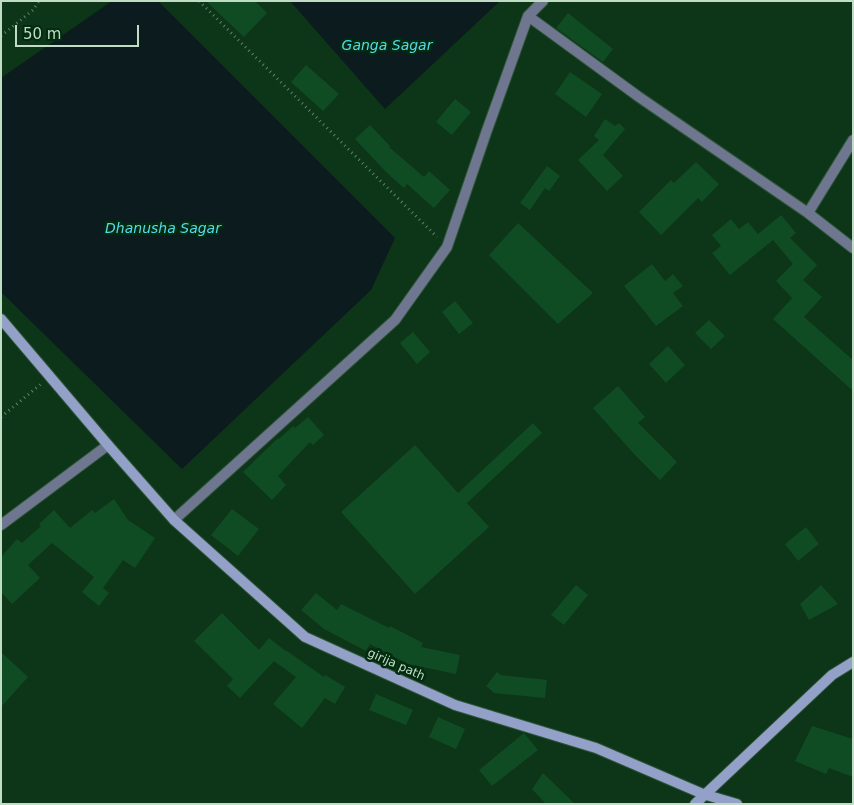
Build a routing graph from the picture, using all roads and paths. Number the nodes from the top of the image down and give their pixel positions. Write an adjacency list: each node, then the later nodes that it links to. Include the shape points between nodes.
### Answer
1 (39, 1): 5 (path, via 33,10)
2 (199, 1): 8 (path)
3 (543, 1): 4 (street)
4 (528, 16): 7 (street); 8 (street)
5 (1, 36)
6 (853, 140): 7 (street)
7 (808, 213): 9 (street)
8 (447, 246): 14 (street, via 395,320)
9 (853, 248)
10 (1, 319): 11 (main road, girija path)
11 (50, 376): 12 (path); 13 (main road, girija path)
12 (1, 417)
13 (108, 445): 14 (main road, girija path); 15 (street)
14 (174, 520): 17 (main road, girija path, via 305,637 455,705 596,748)
15 (1, 525)
16 (853, 662): 17 (main road, via 832,674)
17 (703, 794): 18 (main road); 19 (main road, girija path)
18 (694, 804)
19 (737, 804)

